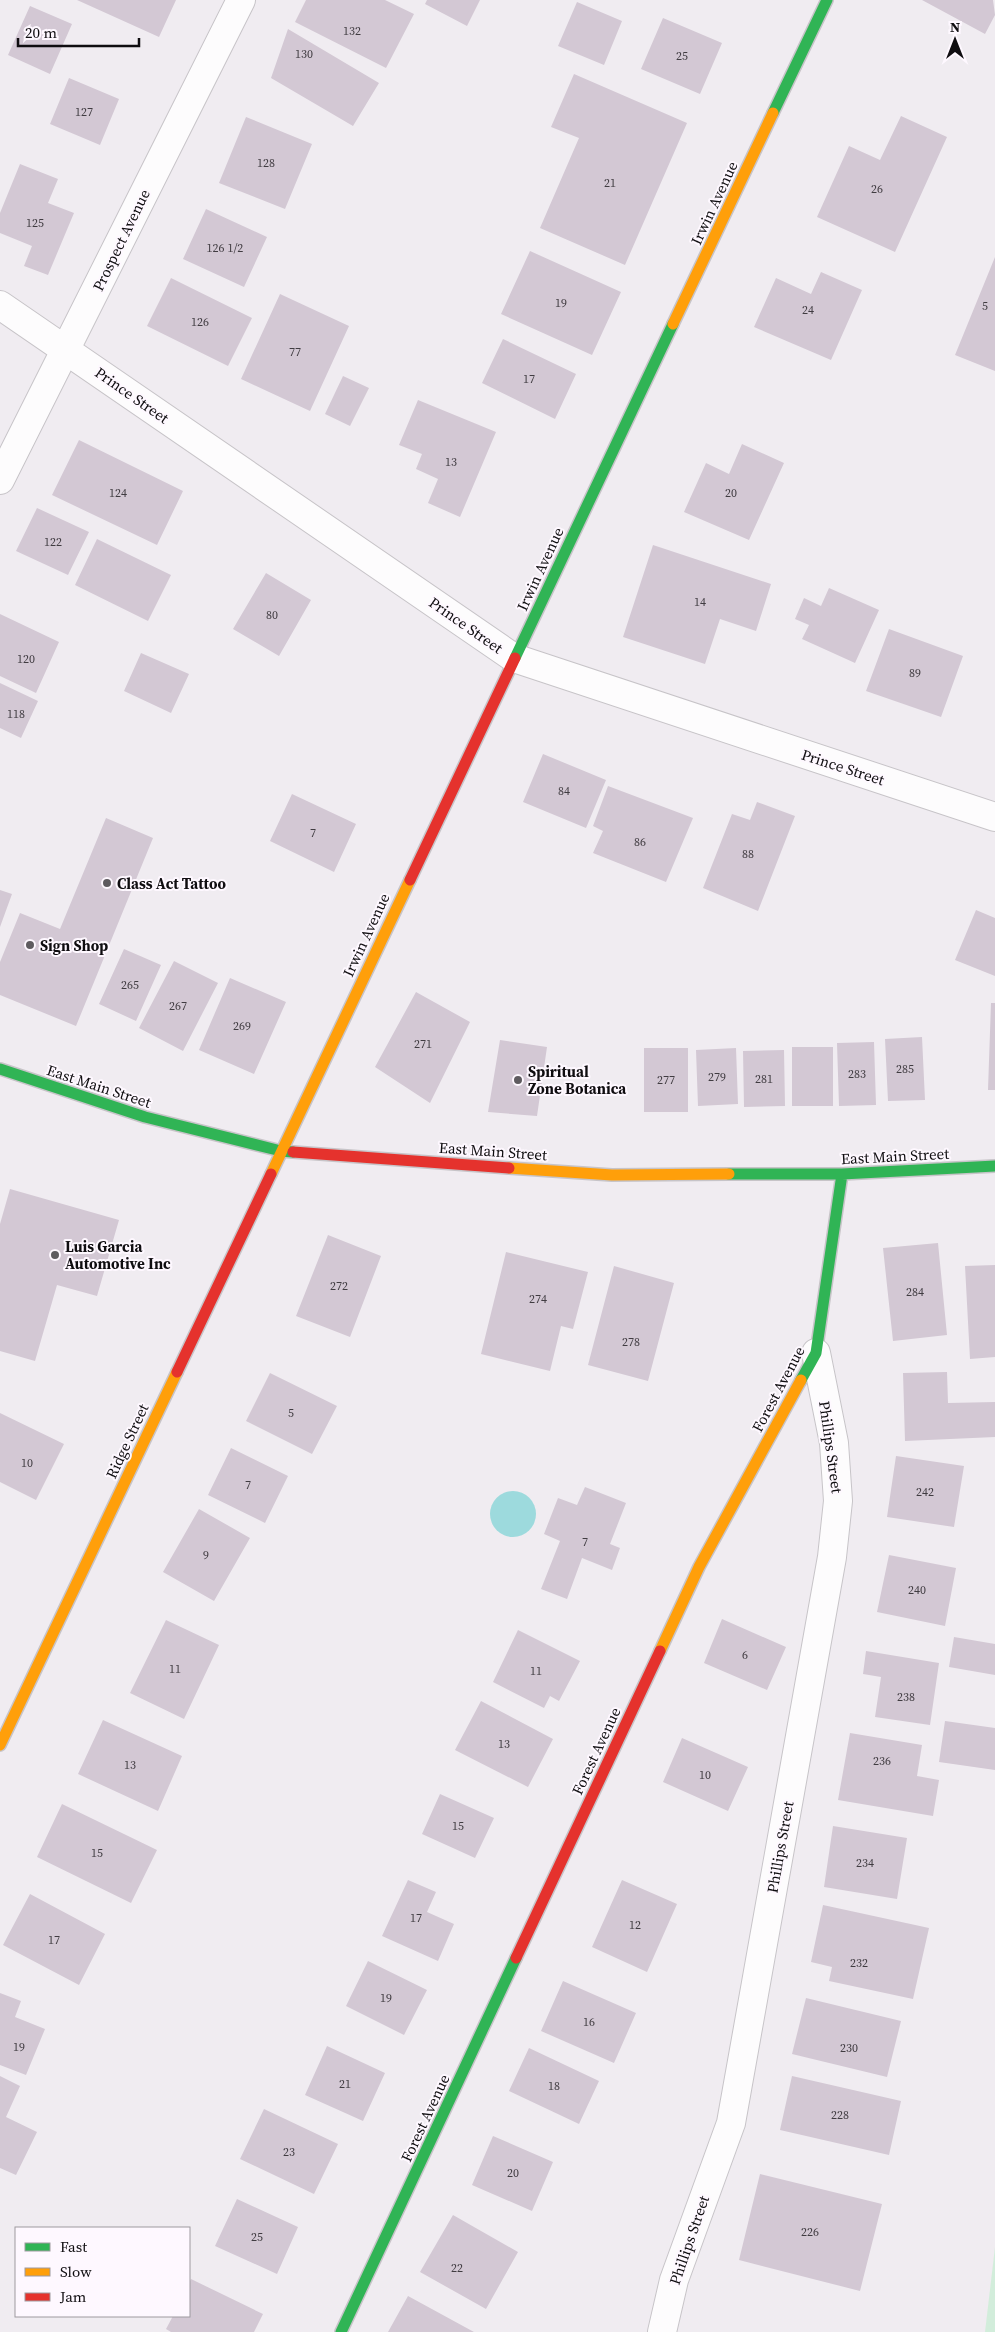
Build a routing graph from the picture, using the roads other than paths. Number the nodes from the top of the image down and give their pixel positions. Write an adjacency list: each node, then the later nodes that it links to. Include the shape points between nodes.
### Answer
1 (241, 0): 4 (street, Prospect Avenue)
2 (827, 0): 6 (street, Irwin Avenue)
3 (0, 305): 4 (street, Prince Street)
4 (66, 350): 5 (street, Prospect Avenue); 6 (street, Prince Street)
5 (0, 480)
6 (514, 658): 7 (street, Prince Street); 9 (street, Irwin Avenue)
7 (995, 817)
8 (0, 1070): 9 (street, East Main Street, via 145,1117)
9 (280, 1151): 11 (street, East Main Street, via 612,1175); 13 (street, Ridge Street)
10 (995, 1166): 11 (street, East Main Street)
11 (842, 1174): 12 (street, Forest Avenue)
12 (816, 1352): 14 (street, Forest Avenue, via 699,1566); 15 (street, Phillips Street, via 834,1443 838,1501 832,1557 731,2123 674,2280)
13 (0, 1745)
14 (341, 2332)
15 (662, 2332)

